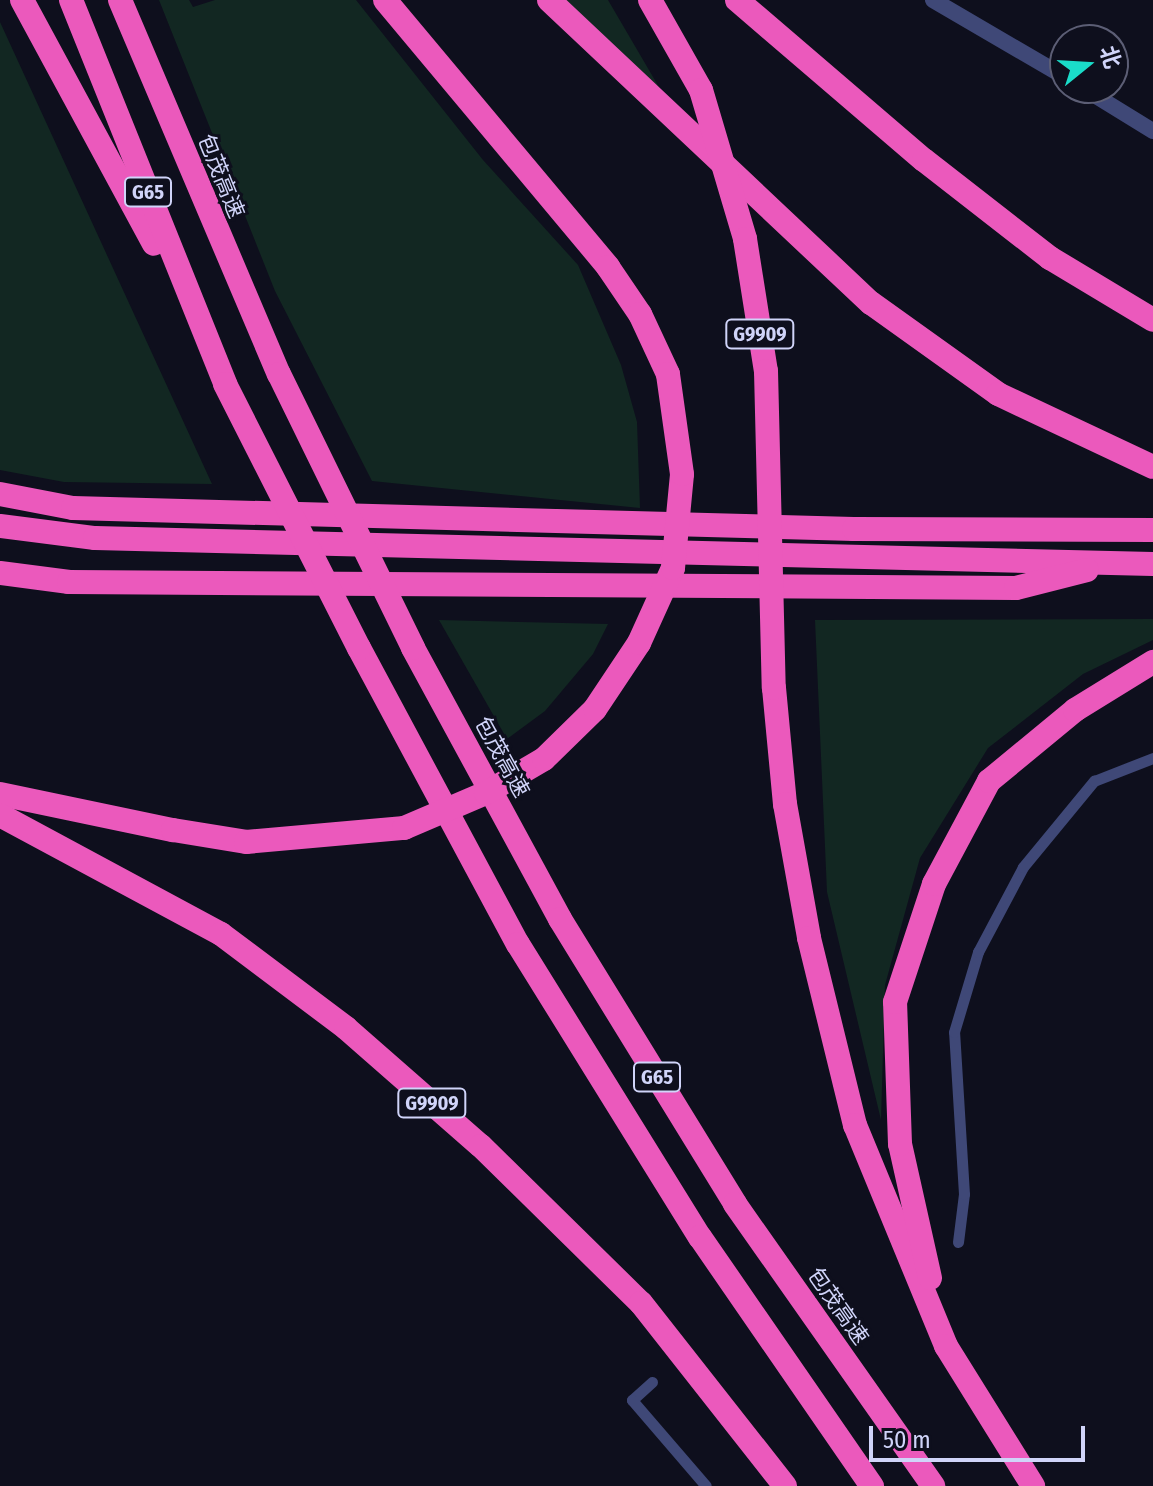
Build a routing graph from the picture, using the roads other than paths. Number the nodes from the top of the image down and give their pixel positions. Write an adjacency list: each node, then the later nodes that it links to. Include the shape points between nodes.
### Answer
1 (22, 0): 13 (highway)
2 (71, 0): 13 (highway, G65)
3 (120, 0): 31 (highway, 包茂高速 / G65, bridge, via 279,374 413,648 560,919 735,1204)
4 (385, 0): 23 (highway, bridge, via 608,267 640,314 668,374 682,474 673,568 639,643 595,709 544,759 486,793 404,828 246,842)
5 (549, 0): 14 (highway, via 871,303 998,394)
6 (650, 0): 26 (highway, G9909, bridge, via 701,90 745,239 766,371 774,688 785,804 806,923 855,1125)
7 (737, 0): 12 (highway, via 1050,258)
8 (933, 0): 9 (street)
9 (1049, 68)
10 (1109, 104): 11 (street)
11 (1153, 131)
12 (1153, 320)
13 (207, 342): 30 (highway, G65, bridge, via 359,648 518,944 700,1237)
14 (1153, 467)
15 (0, 494): 17 (highway, via 73,508 854,529)
16 (0, 526): 18 (highway, via 95,538)
17 (1153, 530)
18 (1115, 563): 19 (highway); 20 (highway, via 1016,588 69,582)
19 (1153, 564)
20 (0, 573)
21 (1153, 662): 26 (highway, via 1075,710 989,781 934,884 895,1002 900,1144)
22 (1153, 758): 25 (lane, via 1094,781 1023,867 978,952 954,1032 964,1194)
23 (0, 794)
24 (0, 815): 29 (highway, G9909, via 221,934 346,1028 481,1146 641,1303)
25 (958, 1242)
26 (946, 1346): 32 (highway, G9909)
27 (652, 1382): 28 (lane, via 632,1400)
28 (706, 1486)
29 (785, 1486)
30 (872, 1486)
31 (933, 1486)
32 (1033, 1486)

